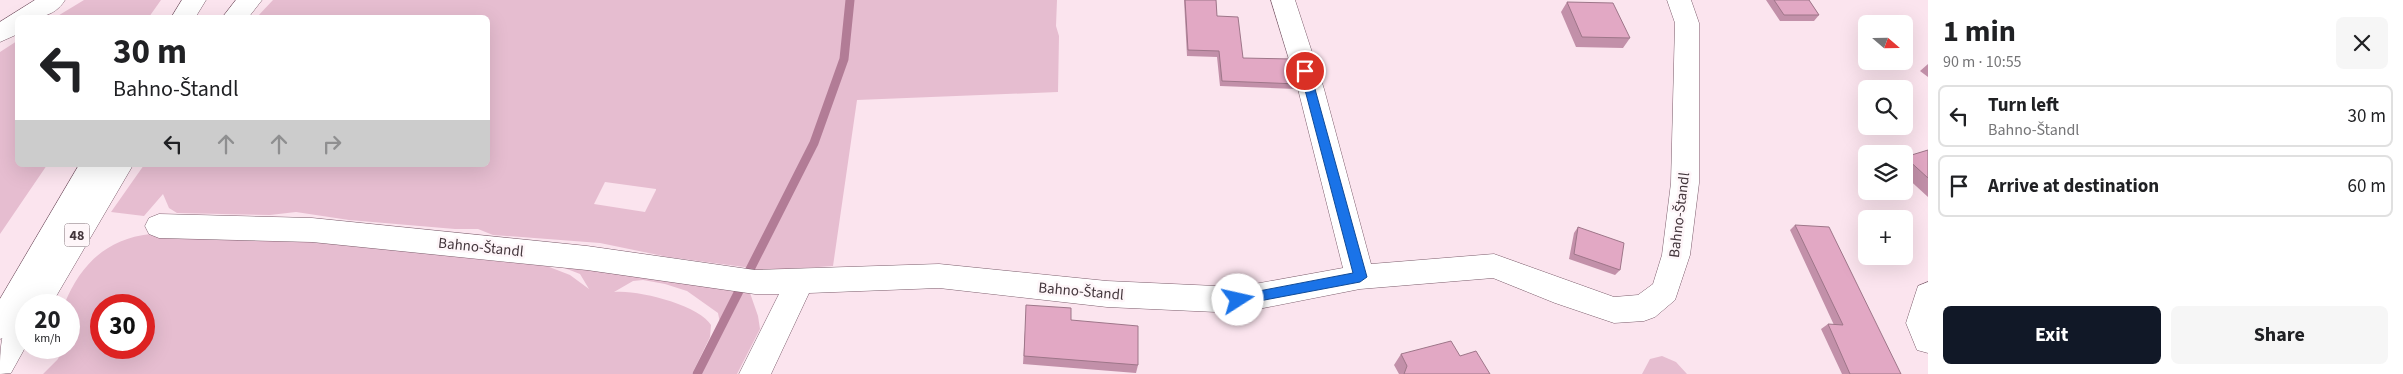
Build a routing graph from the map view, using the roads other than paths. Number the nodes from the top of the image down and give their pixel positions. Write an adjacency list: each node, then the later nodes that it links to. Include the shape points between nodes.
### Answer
1 (53, 0): 6 (main road)
2 (194, 0): 7 (main road)
3 (250, 0): 8 (main road)
4 (1283, 0): 14 (main road)
5 (1679, 0): 14 (main road, Bahno-Štandl, via 1687,23 1685,182 1676,255 1664,291 1644,308 1614,310 1494,266)
6 (30, 15)
7 (185, 15)
8 (237, 15)
9 (15, 24): 10 (main road)
10 (0, 32)
11 (92, 167): 18 (main road)
12 (118, 167): 16 (main road, 48)
13 (159, 226): 15 (main road, Bahno-Štandl, via 312,230 587,258 743,281)
14 (1360, 277): 15 (main road, Bahno-Štandl, via 1238,300 1107,294 939,276)
15 (800, 281): 22 (main road)
16 (42, 294)
17 (1928, 294): 20 (main road, via 1921,322)
18 (0, 326)
19 (15, 338): 21 (main road)
20 (1928, 340)
21 (0, 363)
22 (755, 374)

